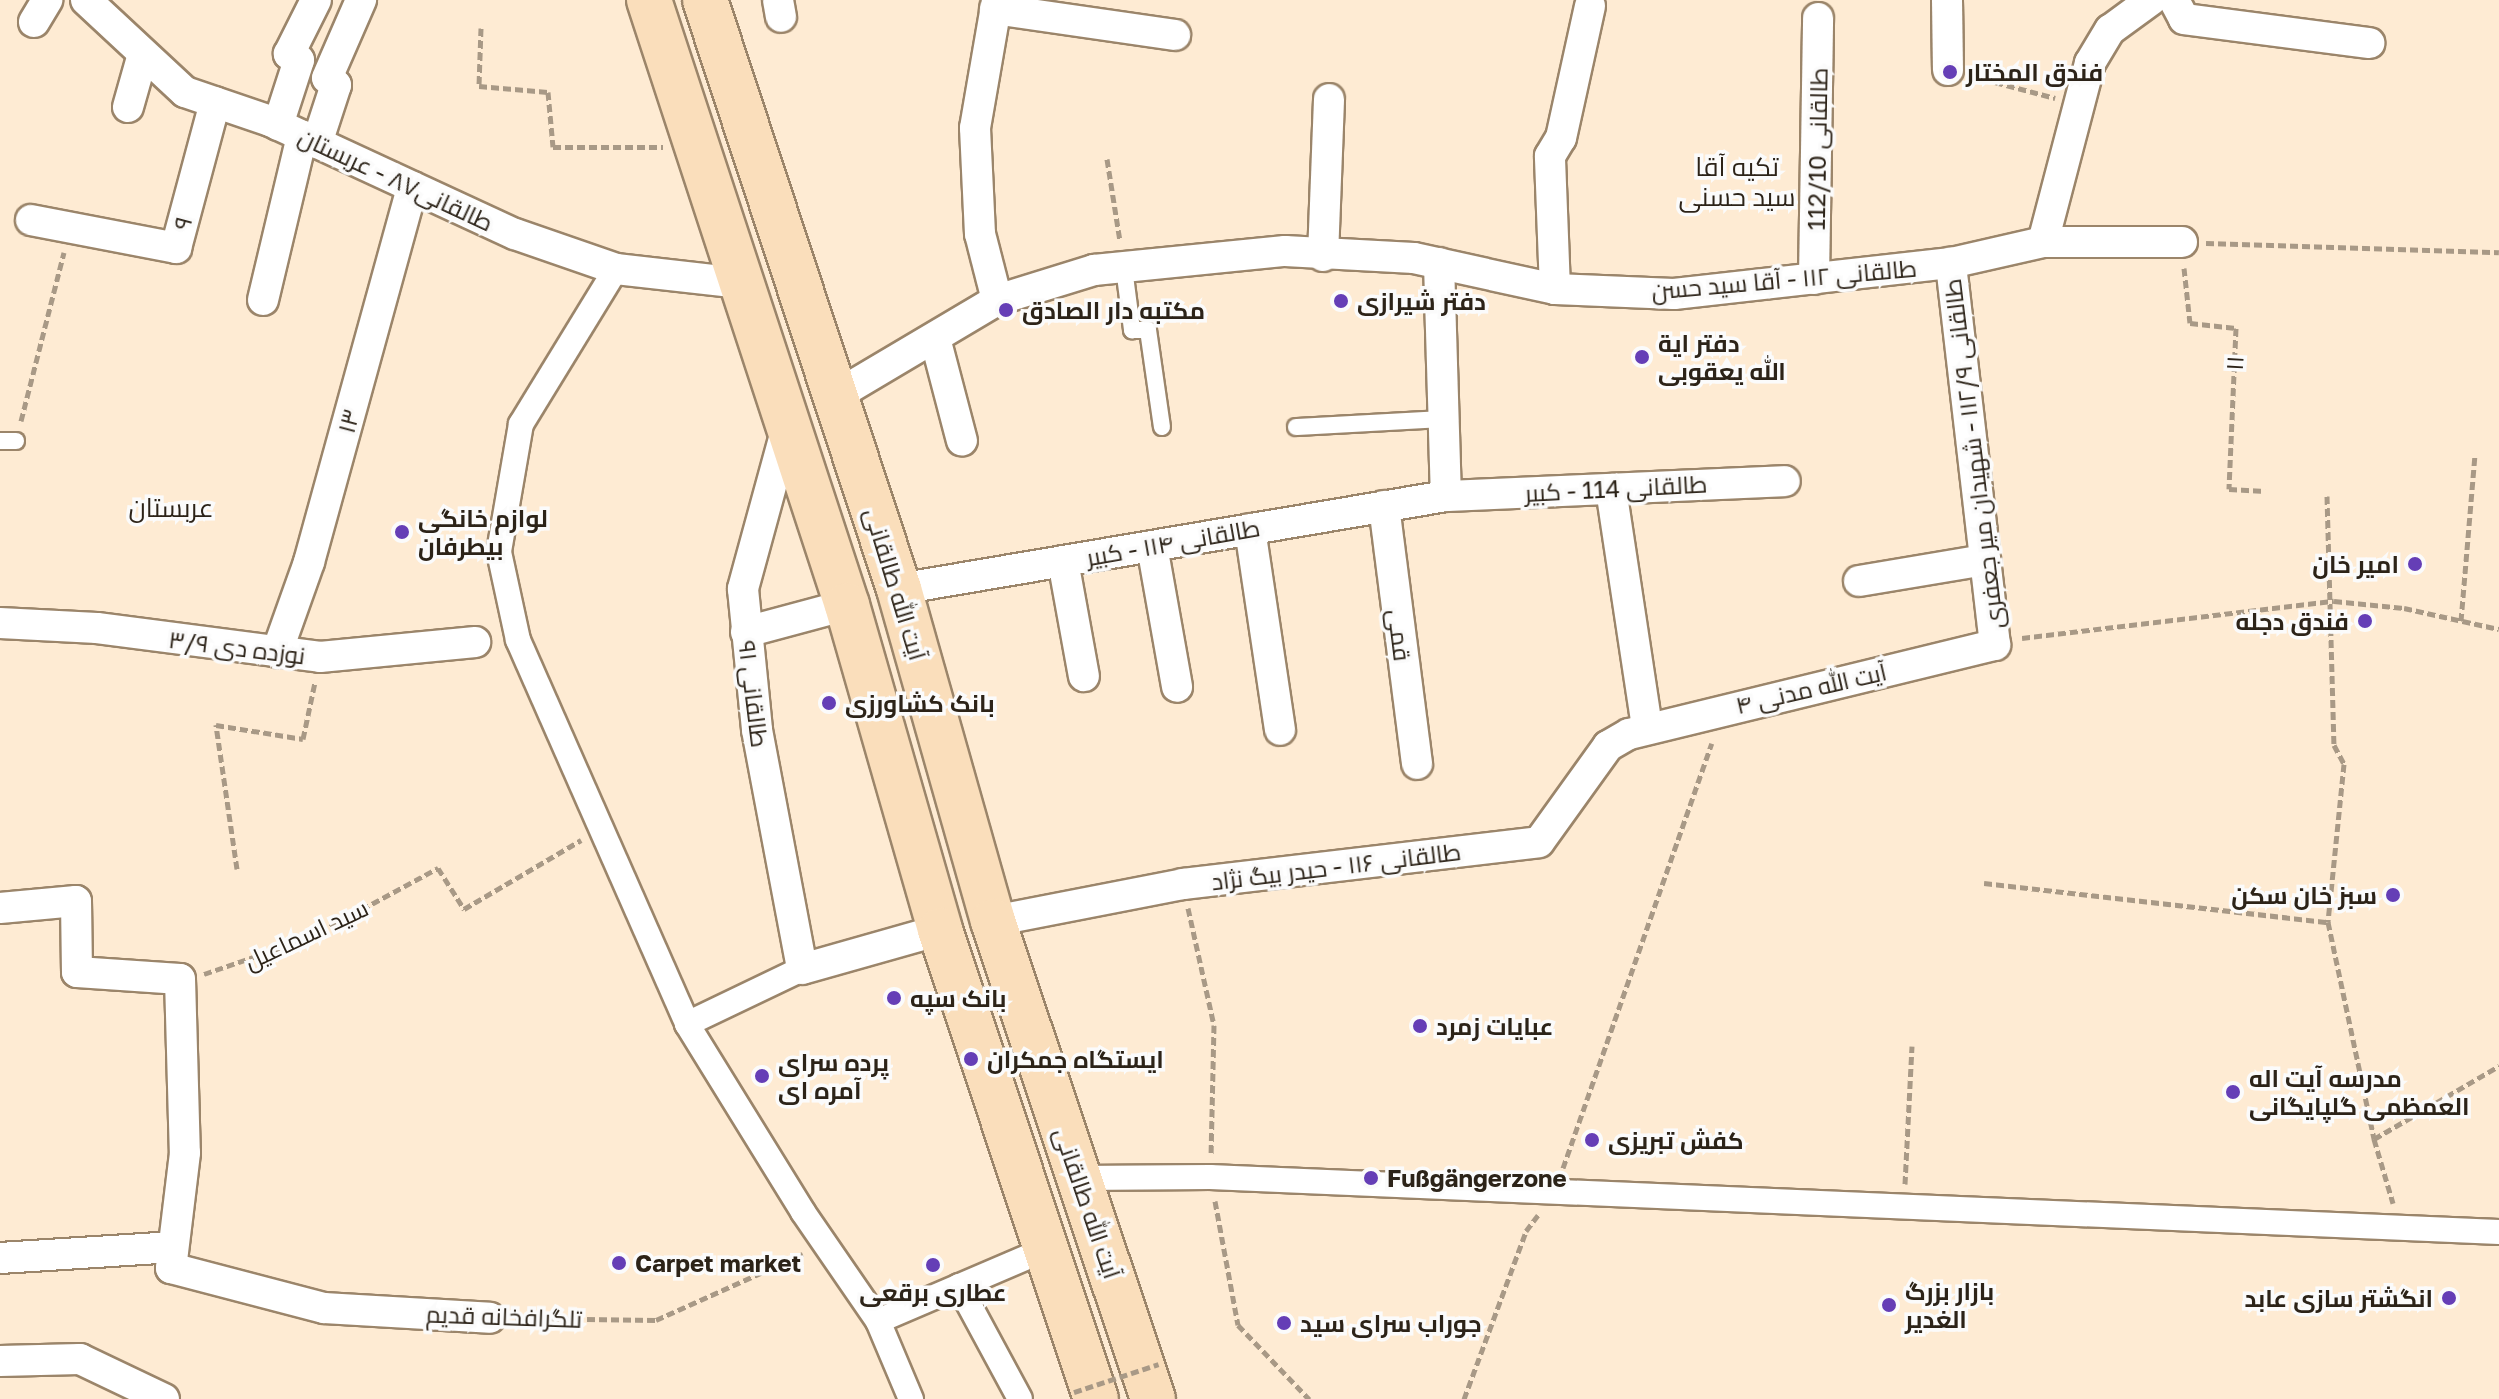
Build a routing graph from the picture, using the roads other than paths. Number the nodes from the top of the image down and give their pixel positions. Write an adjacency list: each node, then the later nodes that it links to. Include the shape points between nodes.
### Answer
1 (316, 0): 19 (street, via 289,54 299,60)
2 (361, 0): 19 (street, via 327,78 336,85)
3 (649, 0): 30 (main road)
4 (705, 0): 35 (main road, آیت الله طالقانی)
5 (1947, 0): 15 (street)
6 (2151, 0): 22 (street, via 2110,30 2090,63)
7 (2174, 0): 13 (street, via 2184,19)
8 (996, 5): 12 (street); 33 (street, via 983,67 975,155 980,234)
9 (102, 6): 14 (street, طالقانی۸۷ - عربستان)
10 (1590, 6): 31 (street, via 1561,138 1550,156)
11 (1818, 18): 29 (street, طالقانی 112/10)
12 (1175, 35)
13 (2369, 43)
14 (143, 54): 17 (street, طالقانی۸۷ - عربستان, via 185,92); 18 (street)
15 (1948, 70)
16 (1329, 99): 24 (street)
17 (215, 102): 19 (street, طالقانی۸۷ - عربستان); 21 (street, ۹, via 176,248)
18 (128, 107)
19 (299, 135): 20 (street, طالقانی۸۷ - عربستان); 32 (street)
20 (412, 187): 28 (street, طالقانی۸۷ - عربستان, via 515,234); 56 (street, ۱۳, via 309,562)
21 (31, 220)
22 (2043, 242): 23 (street, طالقانی ۱۱۲ - آقا سید حسن); 26 (street, طالقانی ۱۱۲ - آقا سید حسن)
23 (2182, 242)
24 (1323, 256): 25 (street, طالقانی ۱۱۲ - آقا سید حسن); 27 (street, طالقانی ۱۱۲ - آقا سید حسن, via 1285,251)
25 (1439, 263): 31 (street, طالقانی ۱۱۲ - آقا سید حسن); 36 (street)
26 (1951, 263): 29 (street, طالقانی ۱۱۲ - آقا سید حسن); 47 (street, طالقانی ۱۱۲/۹ - شهیدان میر جعفری)
27 (1124, 268): 33 (street, طالقانی ۱۱۲ - آقا سید حسن, via 1094,270); 38 (lane, via 1132,330 1148,330)
28 (616, 269): 30 (street, طالقانی۸۷ - عربستان); 66 (street, via 521,424 499,552 518,640)
29 (1814, 279): 31 (street, طالقانی ۱۱۲ - آقا سید حسن, via 1674,294)
30 (741, 283): 37 (main road)
31 (1555, 289)
32 (263, 300)
33 (997, 300): 34 (street, طالقانی ۱۱۲ - آقا سید حسن)
34 (935, 338): 35 (street, طالقانی ۱۱۲ - آقا سید حسن); 40 (street)
35 (837, 395): 50 (main road, آیت الله طالقانی)
36 (1444, 419): 39 (lane); 43 (street)
37 (788, 422): 51 (main road); 53 (street, طالقانی ۹۱, via 743,589)
38 (1162, 427)
39 (1296, 427)
40 (962, 441)
41 (1785, 481): 42 (street, طالقانی 114 - کبیر)
42 (1611, 489): 43 (street, طالقانی 114 - کبیر); 60 (street)
43 (1446, 496): 44 (street, طالقانی ۱۱۴ - کبیر)
44 (1384, 506): 45 (street, طالقانی ۱۱۴ - کبیر); 61 (street, قمی)
45 (1250, 529): 46 (street, طالقانی ۱۱۴ - کبیر); 59 (street)
46 (1152, 546): 48 (street, طالقانی ۱۱۴ - کبیر); 58 (street)
47 (1985, 560): 49 (street); 55 (street, طالقانی ۱۱۲/۹ - شهیدان میر جعفری)
48 (1063, 561): 50 (street, طالقانی ۱۱۴ - کبیر); 57 (street)
49 (1859, 581)
50 (899, 589): 63 (main road, آیت الله طالقانی)
51 (847, 605): 53 (street); 64 (main road)
52 (0, 623): 56 (street, نوزده دی ۳/۹, via 97,628)
53 (746, 632): 65 (street, طالقانی ۹۱, via 757,730)
54 (475, 642): 56 (street, نوزده دی ۳/۹, via 320,657)
55 (1995, 645): 60 (street, ۴ آیت الله مدنی)
56 (277, 652)
57 (1084, 676)
58 (1177, 687)
59 (1280, 730)
60 (1638, 730): 63 (street, طالقانی ۱۱۶ - حیدر بیگ نژاد, via 1608,746 1539,842 1183,884)
61 (1417, 764)
62 (0, 908): 71 (street, via 76,901 77,972 180,979 185,1153)
63 (993, 921): 67 (main road, آیت الله طالقانی)
64 (940, 930): 65 (street); 69 (main road)
65 (802, 969): 66 (street)
66 (687, 1024): 74 (street)
67 (1079, 1178): 68 (street, via 1210,1177); 76 (main road, آیت الله طالقانی)
68 (2499, 1232)
69 (1046, 1249): 72 (street); 77 (main road)
70 (0, 1258): 71 (street)
71 (172, 1258): 73 (street, تلگرافخانه قدیم, via 324,1308)
72 (959, 1286): 74 (street); 80 (street)
73 (490, 1318)
74 (878, 1321): 79 (street)
75 (0, 1361): 78 (street, via 80,1359)
76 (1156, 1382)
77 (1085, 1395)
78 (164, 1399)
79 (911, 1399)
80 (1020, 1399)

